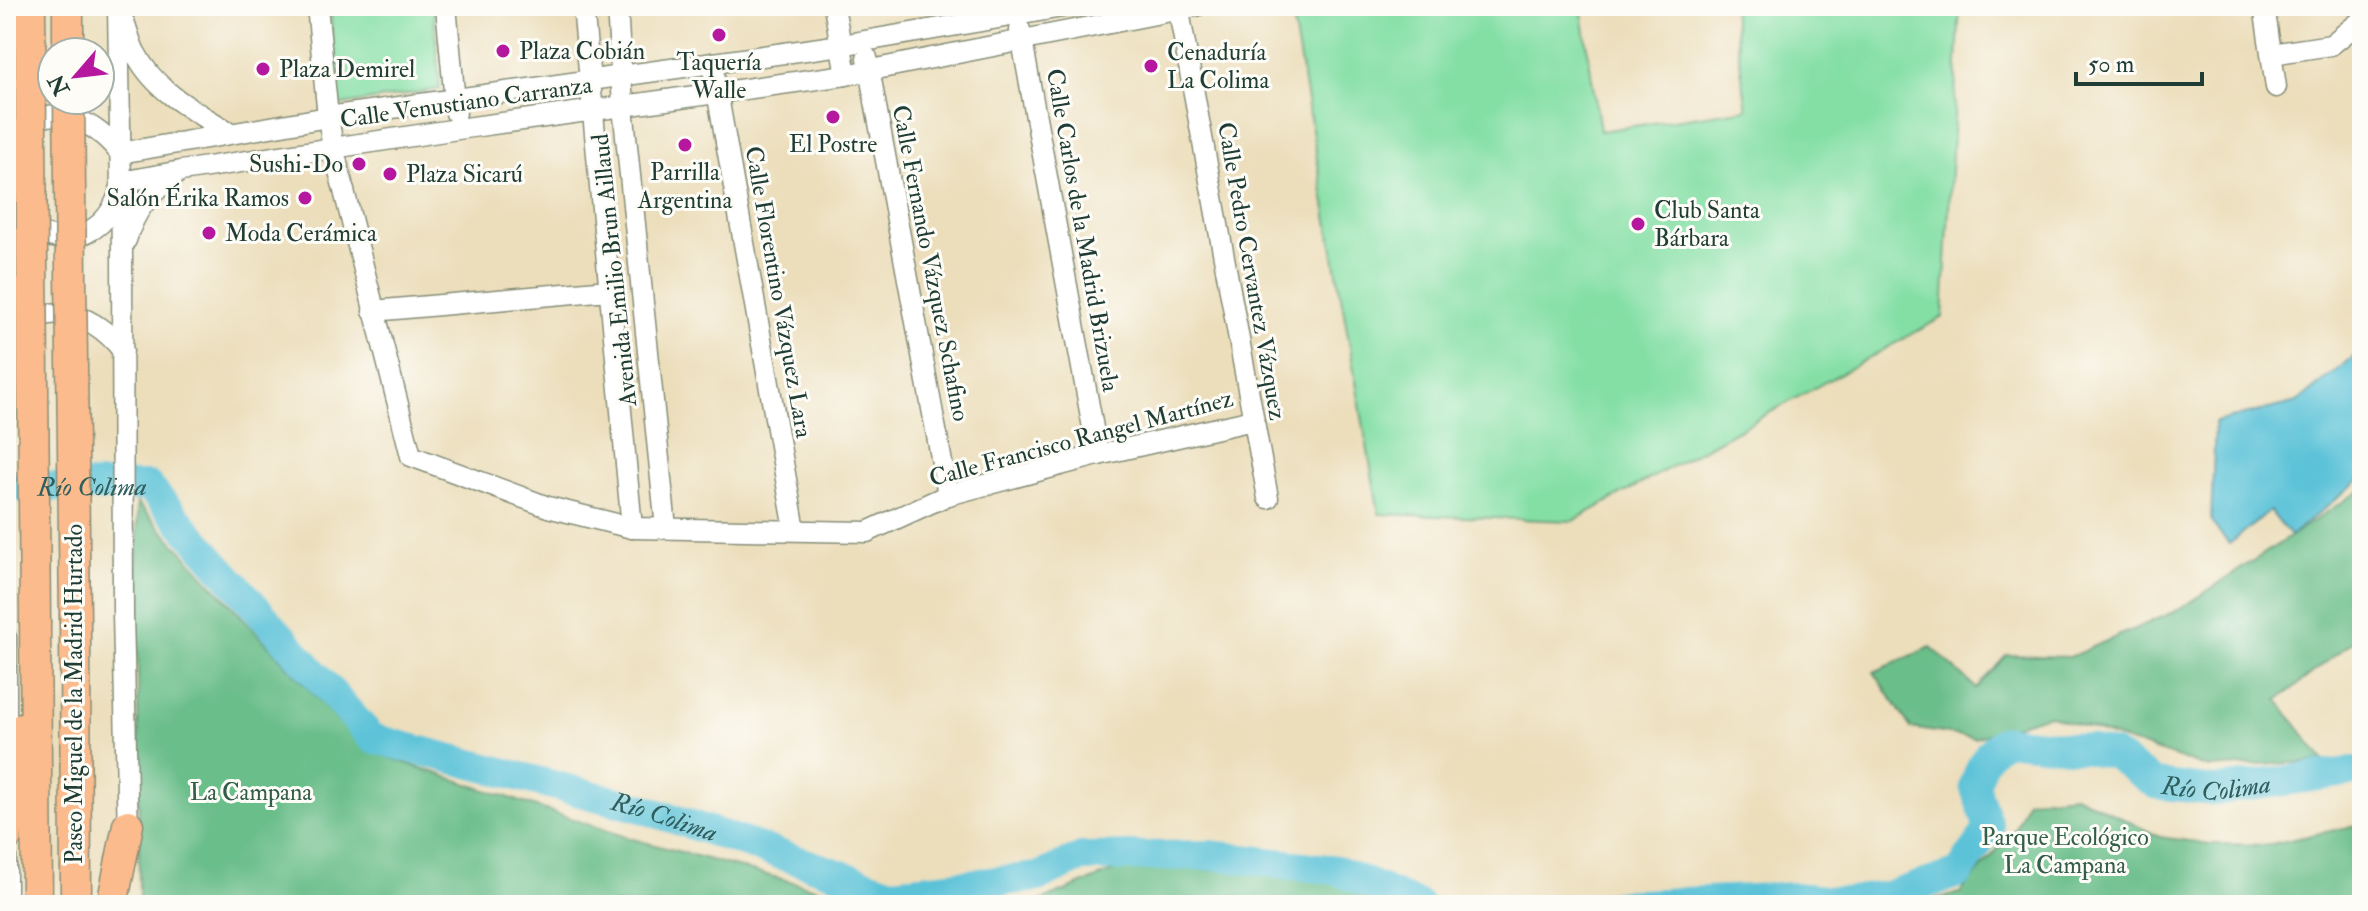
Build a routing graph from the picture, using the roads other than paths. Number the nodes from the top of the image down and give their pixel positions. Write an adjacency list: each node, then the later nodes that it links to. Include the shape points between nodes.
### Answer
1 (30, 6): 58 (highway, Paseo Miguel de la Madrid Hurtado, bridge)
2 (68, 6): 17 (highway)
3 (118, 6): 16 (street); 39 (street, via 135,53 158,85)
4 (317, 6): 37 (street)
5 (446, 6): 33 (street)
6 (583, 6): 30 (street, Avenida Emilio Brun Aillaud)
7 (617, 6): 28 (street, Avenida Emilio Brun Aillaud)
8 (834, 6): 21 (street)
9 (1068, 6): 14 (street, Calle Venustiano Carranza)
10 (2264, 6): 23 (street)
11 (1184, 7): 13 (street, Calle Venustiano Carranza); 51 (street, Calle Pedro Cervantez Vázquez)
12 (978, 14): 14 (street, Calle Venustiano Carranza); 19 (street, Calle Venustiano Carranza); 22 (street)
13 (1114, 14): 20 (street, Calle Venustiano Carranza)
14 (1018, 15): 20 (street, Calle Carlos de la Madrid Brizuela)
15 (2362, 20): 23 (street, via 2331,45)
16 (118, 27): 18 (street); 42 (street)
17 (68, 36)
18 (114, 36)
19 (864, 41): 21 (street, Calle Venustiano Carranza); 26 (street, Calle Fernando Vázquez Schafino)
20 (1022, 41): 22 (street, Calle Venustiano Carranza); 52 (street, Calle Carlos de la Madrid Brizuela)
21 (841, 45): 25 (street, Calle Venustiano Carranza); 27 (street)
22 (985, 48): 26 (street, Calle Venustiano Carranza)
23 (2272, 54): 31 (street)
24 (6, 62): 29 (street)
25 (712, 63): 28 (street, Calle Venustiano Carranza); 32 (street, Calle Florentino Vázquez Lara)
26 (869, 71): 27 (street, Calle Venustiano Carranza); 53 (street, Calle Fernando Vázquez Schafino)
27 (846, 75): 32 (street, Calle Venustiano Carranza)
28 (622, 76): 30 (street, Calle Venustiano Carranza); 34 (street, Avenida Emilio Brun Aillaud)
29 (36, 81)
30 (589, 81): 33 (street, Calle Venustiano Carranza); 35 (street, Avenida Emilio Brun Aillaud)
31 (2276, 87)
32 (716, 94): 34 (street, Calle Venustiano Carranza); 57 (street, Calle Florentino Vázquez Lara)
33 (455, 100): 37 (street, Calle Venustiano Carranza); 38 (street)
34 (623, 107): 35 (street, Calle Venustiano Carranza); 56 (street, Avenida Emilio Brun Aillaud)
35 (592, 110): 38 (street, Calle Venustiano Carranza); 47 (street, Avenida Emilio Brun Aillaud)
36 (69, 116): 66 (highway, Paseo Miguel de la Madrid Hurtado, bridge)
37 (328, 117): 39 (street, Calle Venustiano Carranza); 41 (street)
38 (458, 129): 41 (street, Calle Venustiano Carranza)
39 (231, 133): 42 (street, Calle Venustiano Carranza)
40 (6, 147): 42 (street, via 27,124 66,115 91,124)
41 (333, 147): 43 (street, Calle Venustiano Carranza); 48 (street)
42 (120, 153): 44 (street)
43 (181, 171): 44 (street, Calle Venustiano Carranza); 46 (street, via 150,194 133,217)
44 (121, 182): 45 (street, via 104,220 68,238 30,231); 46 (street)
45 (6, 208)
46 (122, 251): 50 (street)
47 (609, 290): 48 (street); 55 (street, Avenida Emilio Brun Aillaud)
48 (373, 311): 55 (street, Calle Francisco Rangel Martínez, via 411,456 548,507)
49 (6, 351): 50 (street, via 32,321 71,314 96,323)
50 (123, 351): 61 (street)
51 (1253, 420): 52 (street, Calle Francisco Rangel Martínez); 54 (street, Calle Pedro Cervantez Vázquez)
52 (1098, 455): 53 (street, Calle Francisco Rangel Martínez)
53 (948, 495): 57 (street, Calle Francisco Rangel Martínez, via 867,532)
54 (1268, 498)
55 (632, 528): 56 (street, Calle Francisco Rangel Martínez)
56 (666, 528): 57 (street, Calle Francisco Rangel Martínez)
57 (795, 530)
58 (35, 624): 62 (highway); 65 (highway, Paseo Miguel de la Madrid Hurtado)
59 (6, 638): 60 (street)
60 (6, 806)
61 (128, 825): 67 (highway); 68 (street)
62 (6, 837)
63 (6, 855): 64 (street)
64 (6, 905)
65 (37, 905)
66 (76, 905)
67 (112, 905)
68 (128, 905)

